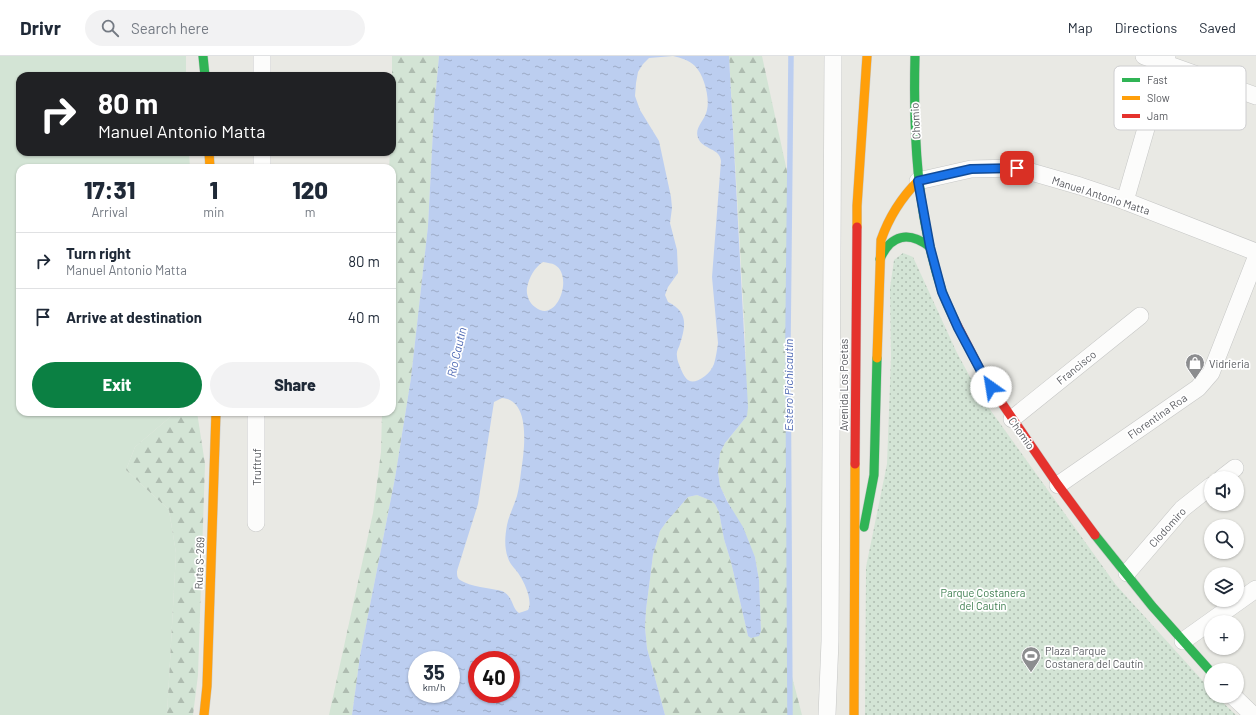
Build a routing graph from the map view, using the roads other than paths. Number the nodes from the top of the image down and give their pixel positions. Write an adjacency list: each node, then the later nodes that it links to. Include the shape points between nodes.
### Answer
1 (203, 56): 9 (main road)
2 (262, 56): 10 (street)
3 (833, 56): 34 (street, via 830,641)
4 (867, 56): 27 (main road, Avenida Los Poetas, via 857,206)
5 (915, 56): 14 (main road, Chomio)
6 (1144, 56): 7 (street)
7 (1166, 59): 8 (street)
8 (1183, 66)
9 (205, 72)
10 (262, 72)
11 (1246, 92): 12 (street)
12 (1256, 96)
13 (1146, 130): 15 (street)
14 (918, 181): 15 (street, Manuel Antonio Matta, via 971,169 1017,168); 16 (main road, Chomio); 19 (main road, via 906,192 890,216 881,240)
15 (1125, 201): 17 (street, Manuel Antonio Matta)
16 (930, 247): 19 (main road, via 917,238 902,237 887,245); 23 (main road, Chomio, via 942,292 958,328 984,377)
17 (1256, 252)
18 (1256, 258): 24 (street, Florentina Roa, via 1211,373 1198,388)
19 (880, 259): 27 (main road, via 874,475 867,519)
20 (1140, 316): 23 (street, Francisco)
21 (216, 416): 33 (main road, Ruta S-269)
22 (256, 416): 26 (street, Truftruf)
23 (1012, 419): 24 (main road, Chomio)
24 (1058, 485): 28 (main road, Chomio)
25 (1204, 492): 28 (street, Clodomiro, via 1182,509)
26 (256, 523)
27 (854, 563): 35 (main road, Avenida Los Poetas)
28 (1127, 573): 30 (main road, Chomio)
29 (1256, 590): 30 (street)
30 (1183, 641): 31 (main road, Chomio)
31 (1204, 664)
32 (1240, 703): 36 (street)
33 (204, 715)
34 (827, 715)
35 (854, 715)
36 (1253, 715)

